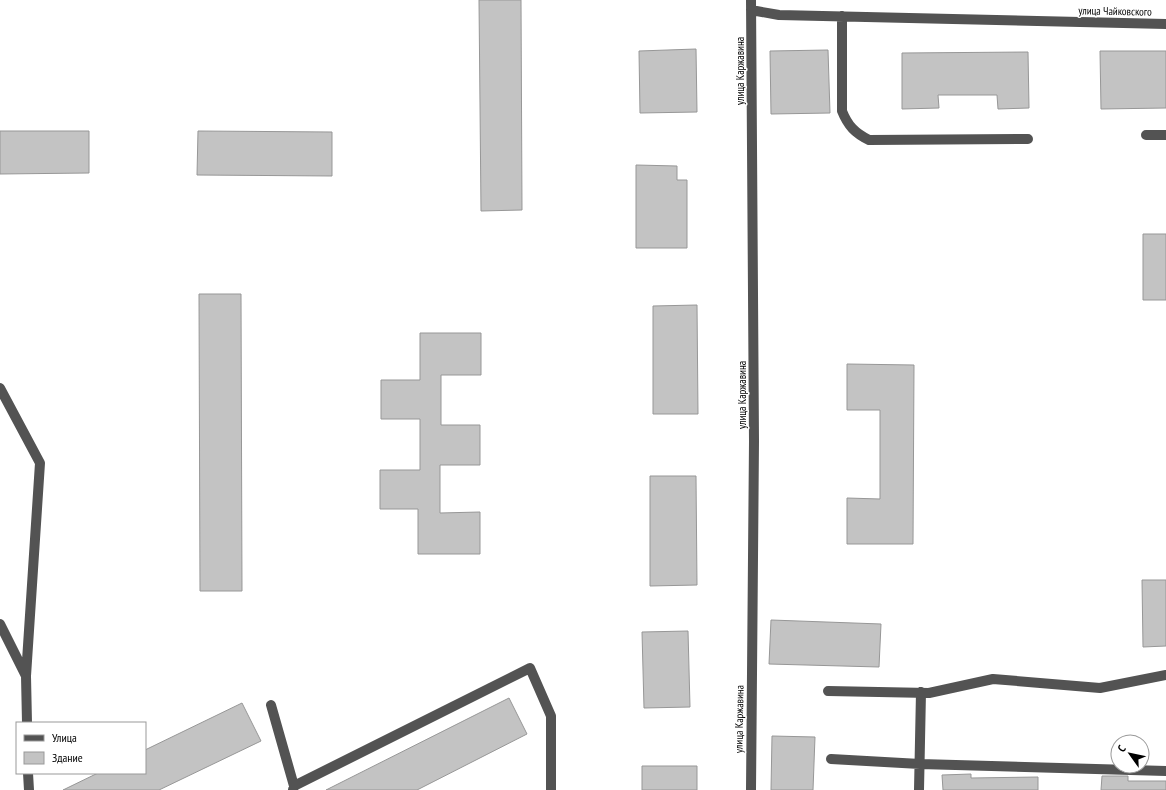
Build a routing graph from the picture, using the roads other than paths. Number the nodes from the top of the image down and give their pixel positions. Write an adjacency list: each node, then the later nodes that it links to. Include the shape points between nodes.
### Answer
1 (751, 0): 2 (street, улица Каржавина)
2 (751, 10): 3 (street, улица Чайковского, via 779,15); 23 (street, улица Каржавина, via 754,441)
3 (842, 16): 4 (street, улица Чайковского); 7 (street, via 842,111 845,120 860,136 869,140)
4 (1166, 24)
5 (1146, 135): 6 (street)
6 (1166, 135)
7 (1028, 139)
8 (0, 388): 10 (street, via 40,463)
9 (0, 624): 10 (street)
10 (26, 676): 15 (street)
11 (1166, 676): 13 (street, via 1100,688 993,679)
12 (828, 691): 13 (street)
13 (921, 692): 17 (street)
14 (271, 705): 20 (street)
15 (27, 722)
16 (831, 759): 17 (street)
17 (920, 764): 18 (street); 24 (street)
18 (1166, 771)
19 (28, 774): 21 (street)
20 (293, 788): 22 (street, via 530,668 551,716)
21 (29, 790)
22 (551, 790)
23 (751, 790)
24 (919, 790)

